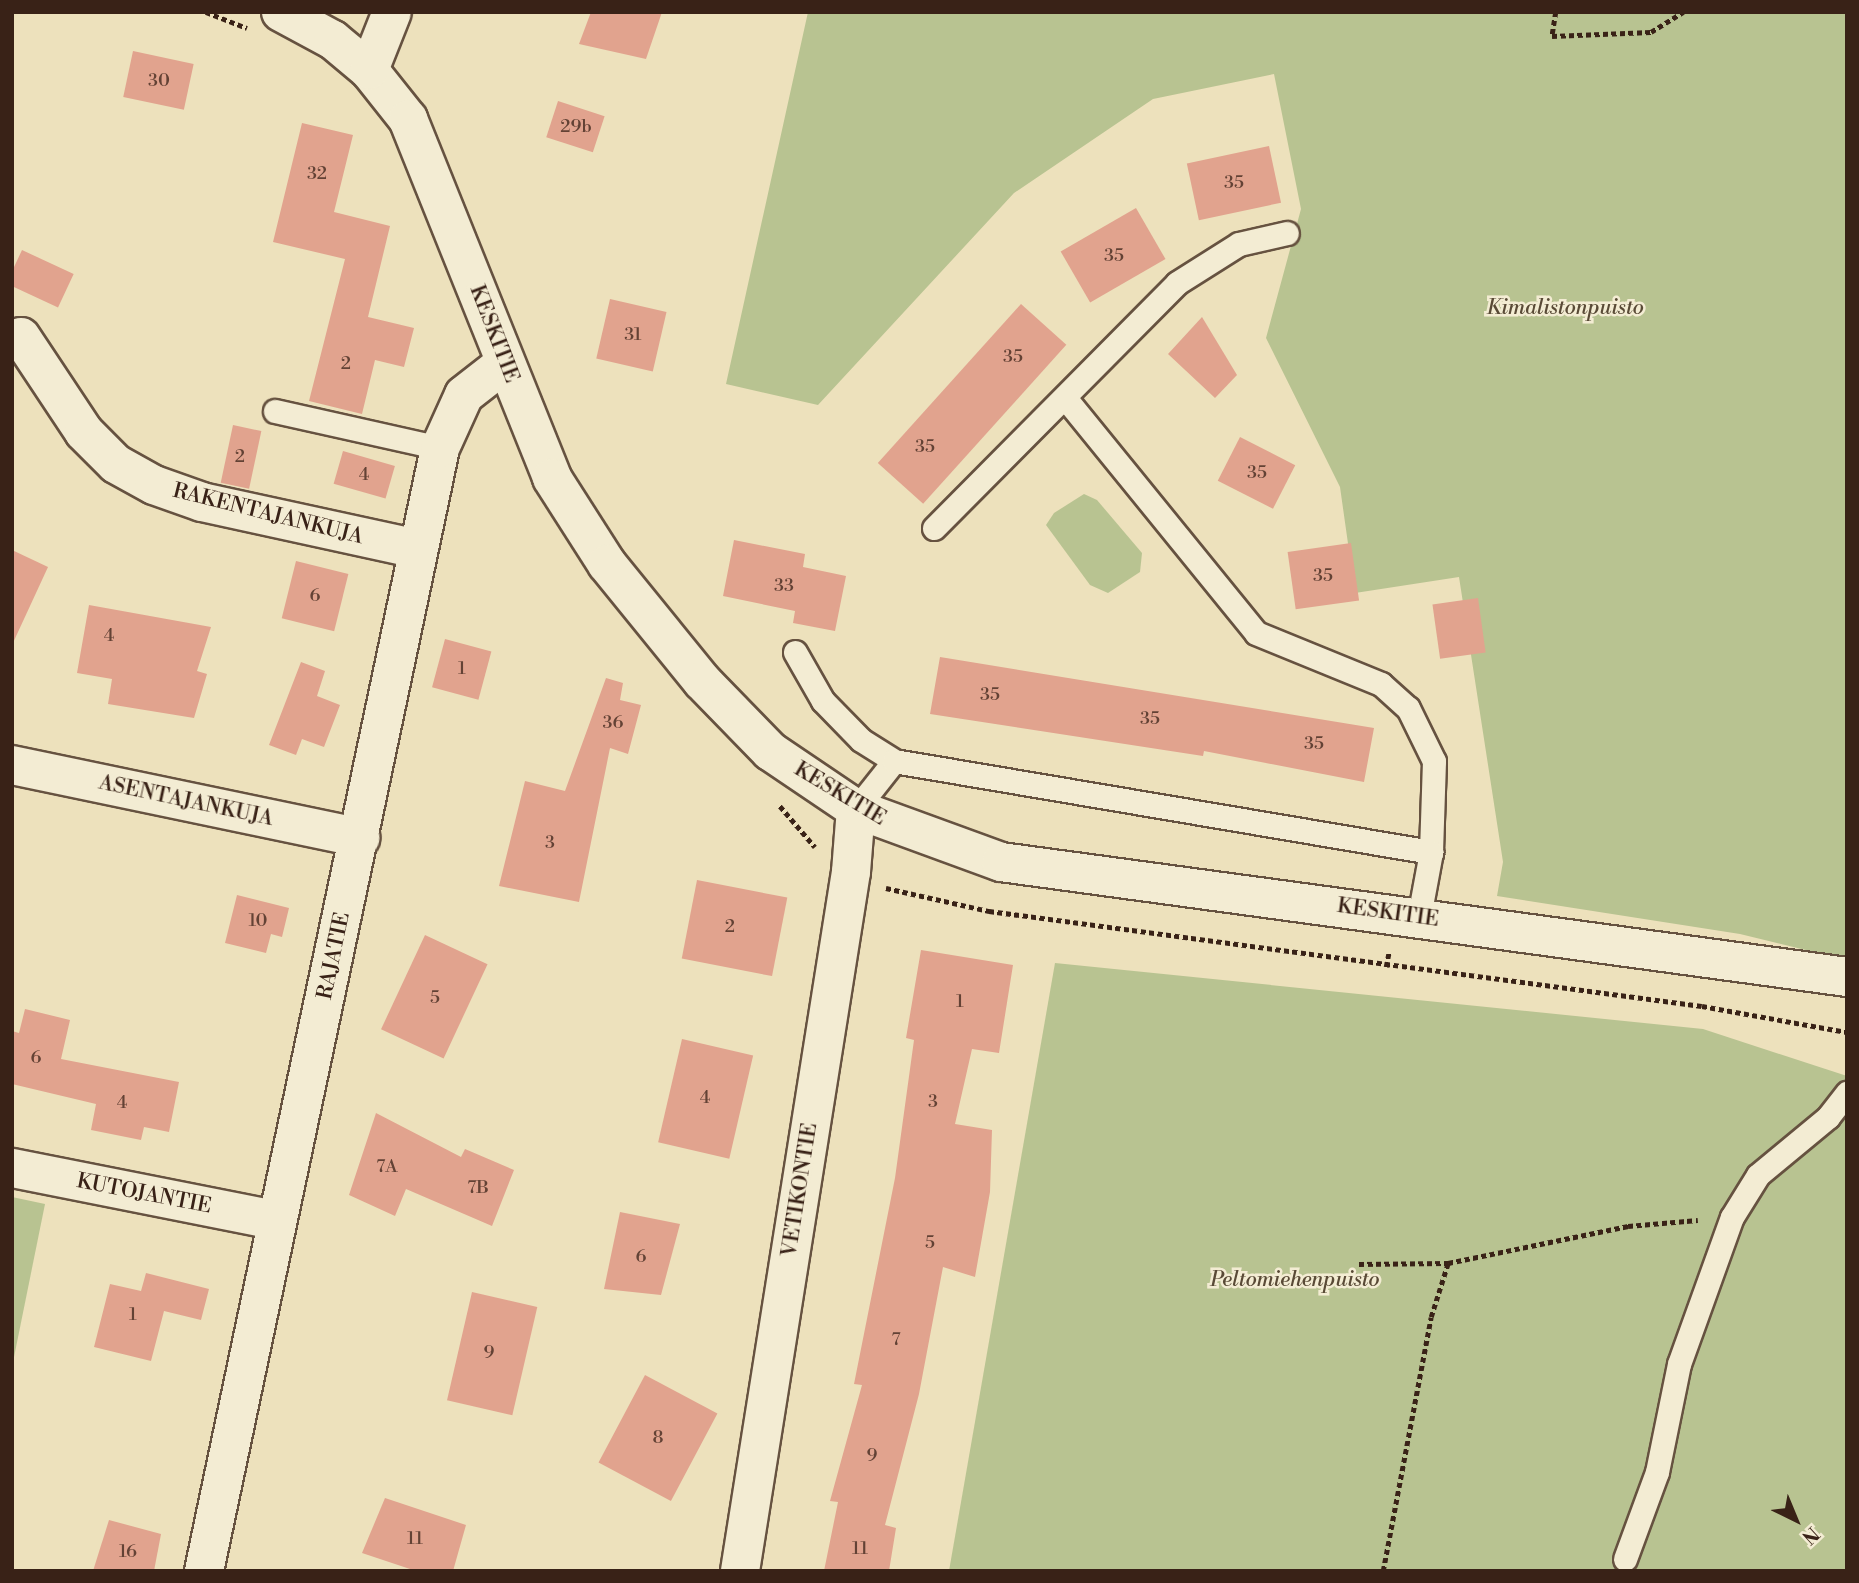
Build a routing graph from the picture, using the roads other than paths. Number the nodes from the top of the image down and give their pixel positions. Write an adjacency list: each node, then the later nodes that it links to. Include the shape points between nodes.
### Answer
1 (392, 12): 3 (street)
2 (269, 22): 3 (street, KESKITIE, via 333,40)
3 (369, 70): 6 (street, KESKITIE, via 408,119)
4 (1287, 233): 7 (lane, via 1239,244 1177,283)
5 (22, 337): 11 (street, RAKENTAJANKUJA, via 84,432 116,464 154,485 202,502)
6 (505, 363): 9 (street, RAJATIE, via 464,395); 15 (street, KESKITIE, via 552,478 607,564 702,681 770,751)
7 (1066, 399): 10 (lane); 17 (lane, via 1256,633 1381,684 1408,708 1434,761)
8 (275, 411): 9 (lane)
9 (440, 448): 11 (street, RAJATIE)
10 (934, 528)
11 (417, 549): 16 (street, RAJATIE)
12 (795, 652): 13 (lane, via 823,701 861,740)
13 (894, 761): 15 (lane); 17 (lane)
14 (12, 765): 16 (street, ASENTAJANKUJA)
15 (856, 809): 18 (street, KESKITIE, via 1001,863); 25 (street, VETIKONTIE, via 851,872)
16 (360, 838): 22 (street, RAJATIE)
17 (1430, 852): 18 (lane)
18 (1419, 917): 19 (street, KESKITIE)
19 (1847, 977)
20 (1847, 1093): 23 (lane, via 1828,1117 1758,1175 1732,1217 1679,1364 1657,1472)
21 (12, 1168): 22 (street, KUTOJANTIE)
22 (275, 1220): 24 (street, RAJATIE)
23 (1625, 1559)
24 (204, 1571)
25 (740, 1571)

